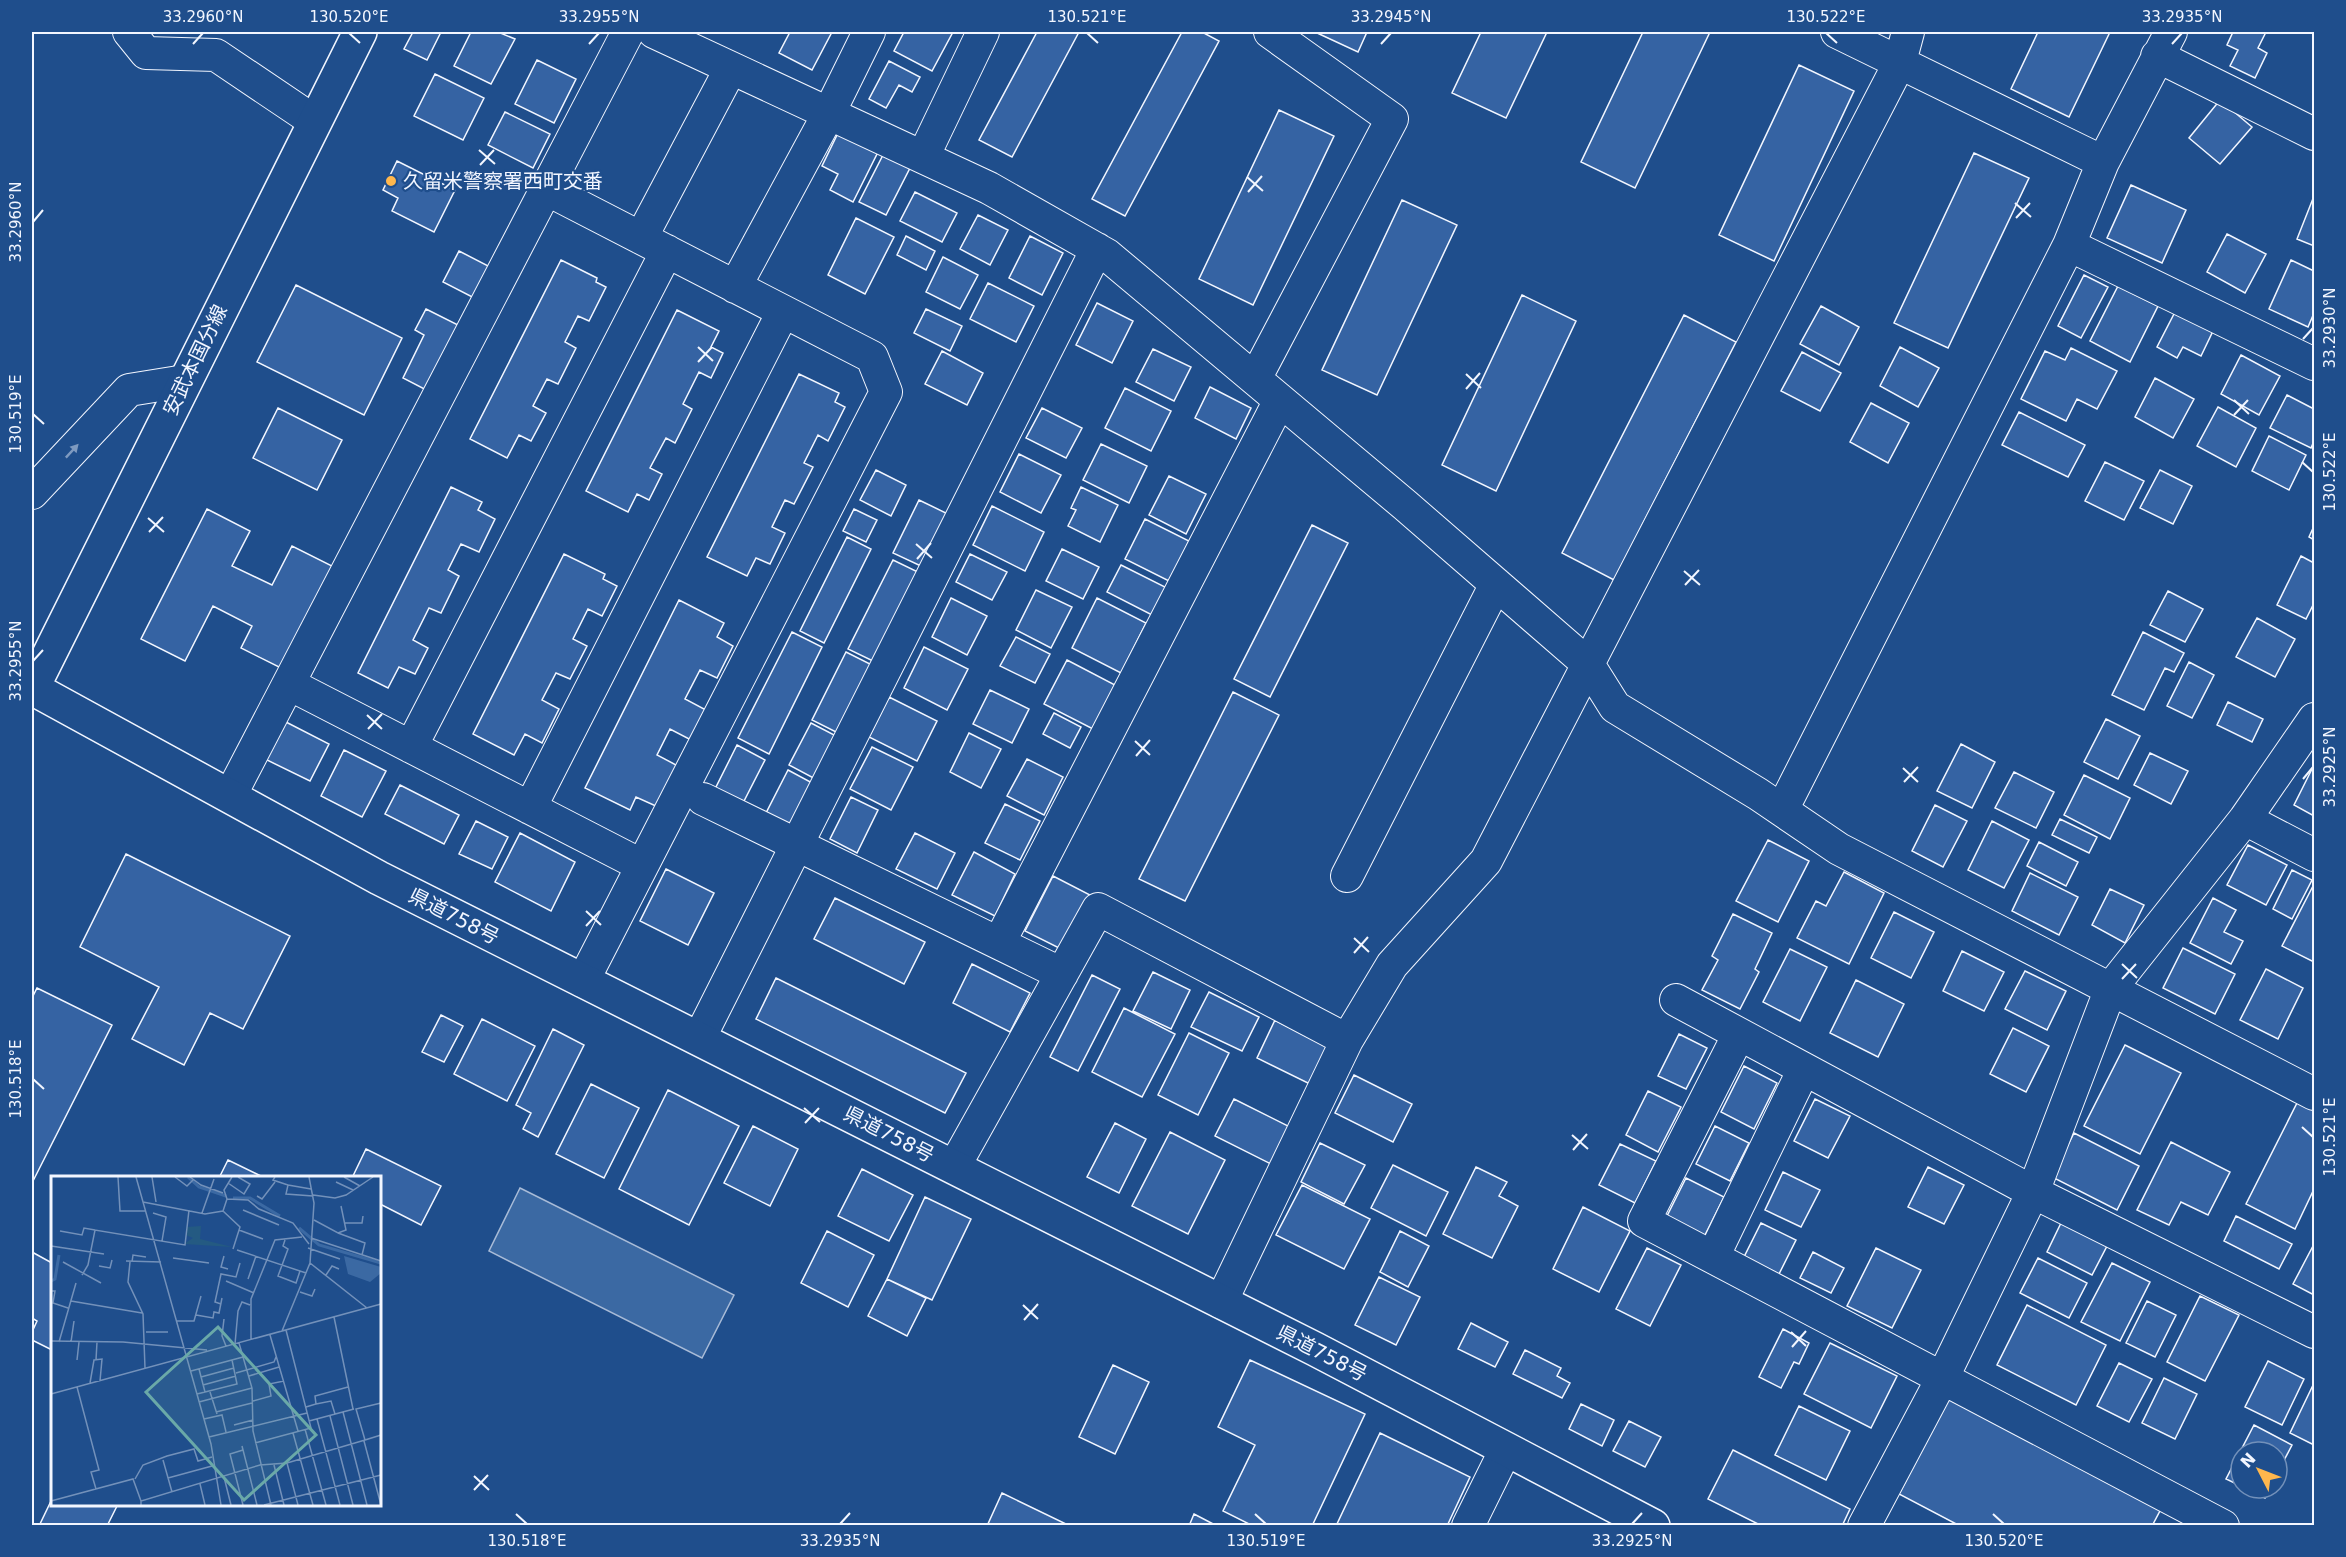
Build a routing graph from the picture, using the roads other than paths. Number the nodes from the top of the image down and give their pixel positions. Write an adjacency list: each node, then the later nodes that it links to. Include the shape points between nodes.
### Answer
1 (129, 32): 14 (street, via 146,52 216,55)
2 (360, 32): 14 (main road, 安武本国分線)
3 (628, 32): 18 (street)
4 (654, 32): 12 (street)
5 (869, 32): 13 (street)
6 (983, 32): 16 (street)
7 (1270, 32): 25 (street, via 1392,119)
8 (1837, 32): 11 (street)
9 (1908, 32): 11 (street)
10 (2164, 44): 15 (street); 17 (street)
11 (1900, 62): 17 (street); 30 (street)
12 (731, 68): 13 (street); 19 (street)
13 (829, 113): 16 (street); 22 (street)
14 (314, 121): 26 (main road, 安武本国分線)
15 (2314, 134)
16 (923, 157): 21 (street, via 989,188)
17 (2103, 162): 20 (street)
18 (546, 189): 19 (street); 31 (street)
19 (654, 245): 22 (street); 34 (street)
20 (2069, 245): 24 (street); 38 (street)
21 (1097, 249): 25 (street); 40 (street)
22 (735, 287): 23 (street)
23 (783, 312): 37 (street); 42 (street, via 872,357 886,392)
24 (2314, 364)
25 (1255, 379): 27 (street)
26 (185, 381): 28 (street, one-way to 26, via 129,390); 32 (main road, 安武本国分線)
27 (1280, 400): 29 (street); 44 (street)
28 (32, 493)
29 (1496, 584): 30 (street); 43 (street)
30 (1588, 664): 38 (street, via 1615,707); 51 (street, via 1486,861 1392,965)
31 (289, 684): 34 (street); 35 (street)
32 (32, 688): 35 (main road, 県道758号)
33 (2314, 719): 39 (street)
34 (411, 747): 37 (street)
35 (230, 796): 46 (main road, 県道758号, via 379,878)
36 (703, 799): 40 (street)
37 (531, 808): 42 (street)
38 (1782, 810): 47 (street, via 1839,849)
39 (2245, 819): 41 (street); 47 (street)
40 (797, 845): 44 (street); 50 (street)
41 (2314, 855)
42 (641, 865): 46 (street)
43 (1347, 876)
44 (999, 944): 45 (street)
45 (1062, 974): 51 (street, via 1098,909); 54 (street)
46 (583, 981): 50 (main road, 県道758号)
47 (2111, 988): 53 (street); 55 (street)
48 (1676, 1000): 49 (street)
49 (1739, 1034): 52 (street); 56 (street, via 1644,1221)
50 (699, 1039): 54 (main road, 県道758号)
51 (1347, 1040): 57 (street)
52 (1804, 1069): 55 (street); 56 (street)
53 (2314, 1094)
54 (954, 1167): 57 (main road, 県道758号)
55 (2032, 1191): 58 (street); 59 (street)
56 (1713, 1257): 59 (street)
57 (1221, 1302): 60 (main road, 県道758号)
58 (2314, 1332)
59 (1943, 1377): 63 (street); 64 (street)
60 (1506, 1449): 61 (street); 62 (main road, 県道758号)
61 (1468, 1526)
62 (1653, 1526)
63 (1864, 1526)
64 (2223, 1526)

